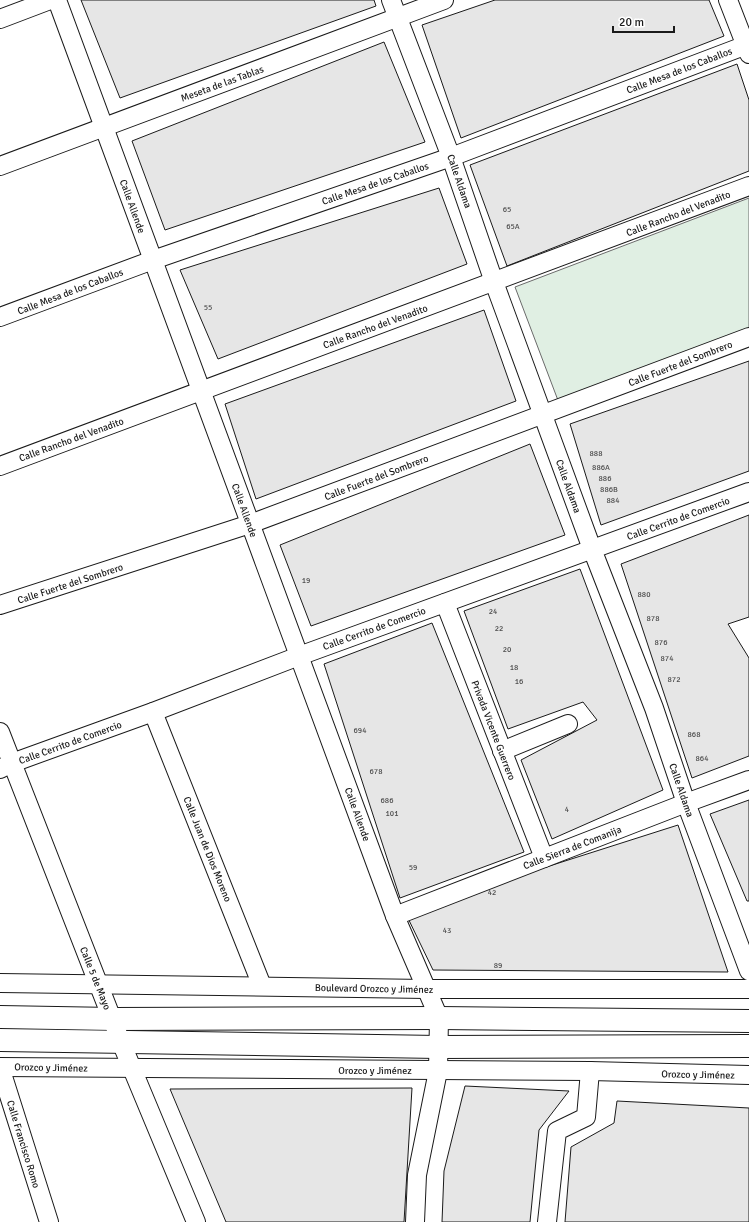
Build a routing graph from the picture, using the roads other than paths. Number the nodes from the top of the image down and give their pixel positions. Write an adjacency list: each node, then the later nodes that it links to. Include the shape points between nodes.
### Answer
1 (50, 0): 7 (street)
2 (57, 0): 9 (street, Calle Allende)
3 (391, 0): 6 (street, Calle Aldama)
4 (444, 0): 6 (street, Meseta de las Tablas)
5 (728, 0): 8 (street)
6 (397, 17): 9 (street, Meseta de las Tablas); 10 (street, Calle Aldama)
7 (0, 19)
8 (748, 48): 10 (street, Calle Mesa de los Caballos)
9 (104, 127): 11 (street, Meseta de las Tablas); 13 (street, Calle Allende)
10 (452, 157): 13 (street, Calle Mesa de los Caballos); 14 (street, Calle Aldama)
11 (0, 166)
12 (749, 186): 14 (street, Calle Rancho del Venadito)
13 (153, 260): 15 (street, Calle Mesa de los Caballos); 17 (street, Calle Allende)
14 (494, 282): 17 (street, Calle Rancho del Venadito); 18 (street, Calle Aldama)
15 (0, 317)
16 (749, 336): 18 (street, Calle Fuerte del Sombrero)
17 (201, 391): 19 (street, Calle Rancho del Venadito); 21 (street, Calle Allende)
18 (543, 414): 21 (street, Calle Fuerte del Sombrero); 22 (street, Calle Aldama)
19 (0, 466)
20 (749, 492): 22 (street, Calle Cerrito de Comercio)
21 (250, 524): 24 (street, Calle Fuerte del Sombrero); 25 (street, Calle Allende)
22 (592, 549): 23 (street, Calle Cerrito de Comercio); 32 (street, Calle Aldama, via 654,708)
23 (445, 603): 25 (street, Calle Cerrito de Comercio); 29 (street, Privada Vicente Guerrero)
24 (0, 606)
25 (299, 656): 26 (street, Calle Cerrito de Comercio); 34 (street, Calle Allende)
26 (153, 712): 30 (street, Calle Cerrito de Comercio); 39 (street, Calle Juan de Dios Moreno)
27 (568, 724): 29 (street)
28 (0, 732): 30 (street, Calle 5 de Mayo)
29 (502, 750): 33 (street, Privada Vicente Guerrero)
30 (6, 766): 38 (street, Calle 5 de Mayo)
31 (749, 780): 32 (street, Calle Sierra de Comanija)
32 (686, 803): 33 (street, Calle Sierra de Comanija); 35 (street, Calle Aldama)
33 (544, 858): 34 (street, Calle Sierra de Comanija)
34 (395, 916): 40 (street, Calle Allende)
35 (742, 932): 36 (street, Calle Aldama)
36 (749, 972)
37 (0, 983): 38 (street, Boulevard Orozco y Jiménez)
38 (99, 984): 39 (street, Boulevard Orozco y Jiménez); 44 (street, Calle 5 de Mayo)
39 (262, 986): 40 (street, Boulevard Orozco y Jiménez)
40 (426, 989): 41 (street, Boulevard Orozco y Jiménez); 43 (street, Calle Allende)
41 (749, 989)
42 (0, 1017): 44 (highway)
43 (439, 1018): 44 (highway); 45 (highway); 48 (street)
44 (112, 1019): 47 (street, Calle 5 de Mayo)
45 (749, 1021)
46 (0, 1040): 47 (highway)
47 (121, 1042): 48 (highway); 51 (street, Calle 5 de Mayo)
48 (438, 1046): 49 (highway); 52 (street)
49 (749, 1046)
50 (0, 1067): 51 (street, Orozco y Jiménez); 55 (street, Calle Francisco Romo)
51 (132, 1068): 52 (street, Orozco y Jiménez); 56 (street, Calle 5 de Mayo)
52 (438, 1071): 53 (street, Orozco y Jiménez); 57 (street, via 417,1175)
53 (590, 1071): 54 (street, Orozco y Jiménez); 58 (street, via 586,1117 556,1131)
54 (749, 1075)
55 (49, 1222)
56 (196, 1222)
57 (415, 1222)
58 (547, 1222)

